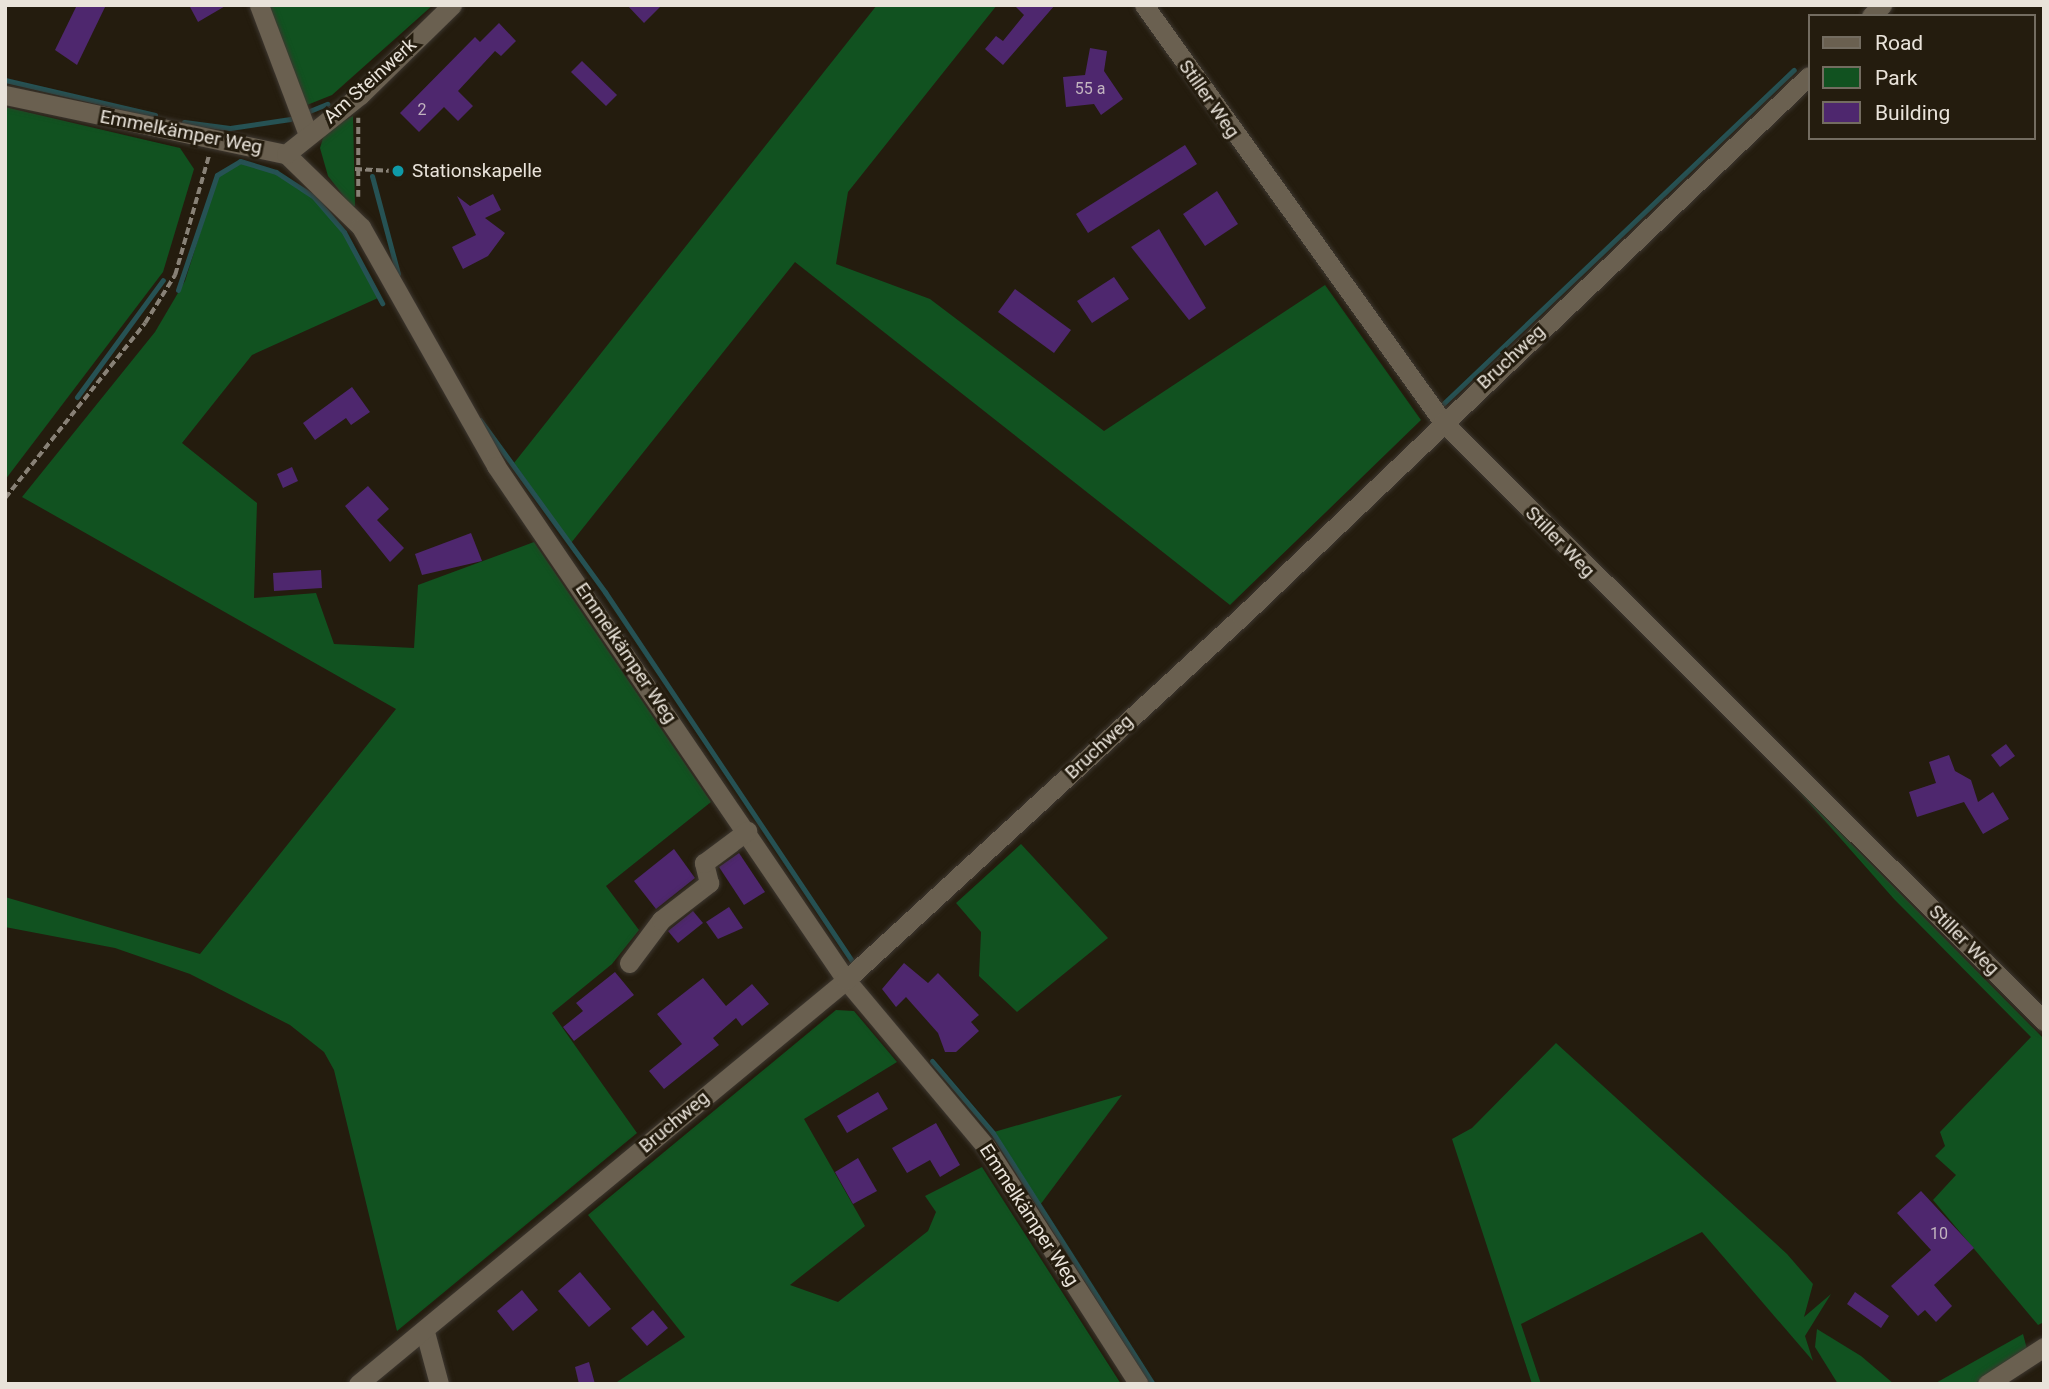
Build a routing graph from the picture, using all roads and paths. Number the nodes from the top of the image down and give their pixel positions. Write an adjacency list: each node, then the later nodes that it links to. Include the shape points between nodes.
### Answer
1 (259, 5): 7 (street)
2 (452, 5): 6 (street, Am Steinwerk)
3 (1144, 5): 13 (street, Stiller Weg)
4 (1808, 77): 13 (street, Bruchweg)
5 (5, 94): 8 (street, Emmelkämper Weg)
6 (360, 95): 7 (street, Am Steinwerk); 10 (path)
7 (309, 135): 9 (street, Am Steinwerk)
8 (214, 139): 9 (street, Emmelkämper Weg); 14 (path, via 175,275 145,323)
9 (286, 154): 12 (street, Emmelkämper Weg)
10 (355, 169): 11 (path); 12 (path)
11 (394, 171)
12 (360, 227): 15 (street, Emmelkämper Weg, via 470,425)
13 (1443, 422): 17 (street, Bruchweg); 18 (street, Stiller Weg)
14 (5, 498)
15 (747, 831): 16 (street, via 704,863 709,883 661,920); 17 (street, Emmelkämper Weg)
16 (629, 963)
17 (846, 980): 19 (street, Bruchweg); 23 (street, Emmelkämper Weg, via 986,1147)
18 (2044, 1021)
19 (425, 1332): 21 (street, Bruchweg); 22 (street)
20 (2044, 1347): 24 (street)
21 (358, 1384)
22 (439, 1384)
23 (1139, 1384)
24 (1987, 1384)

